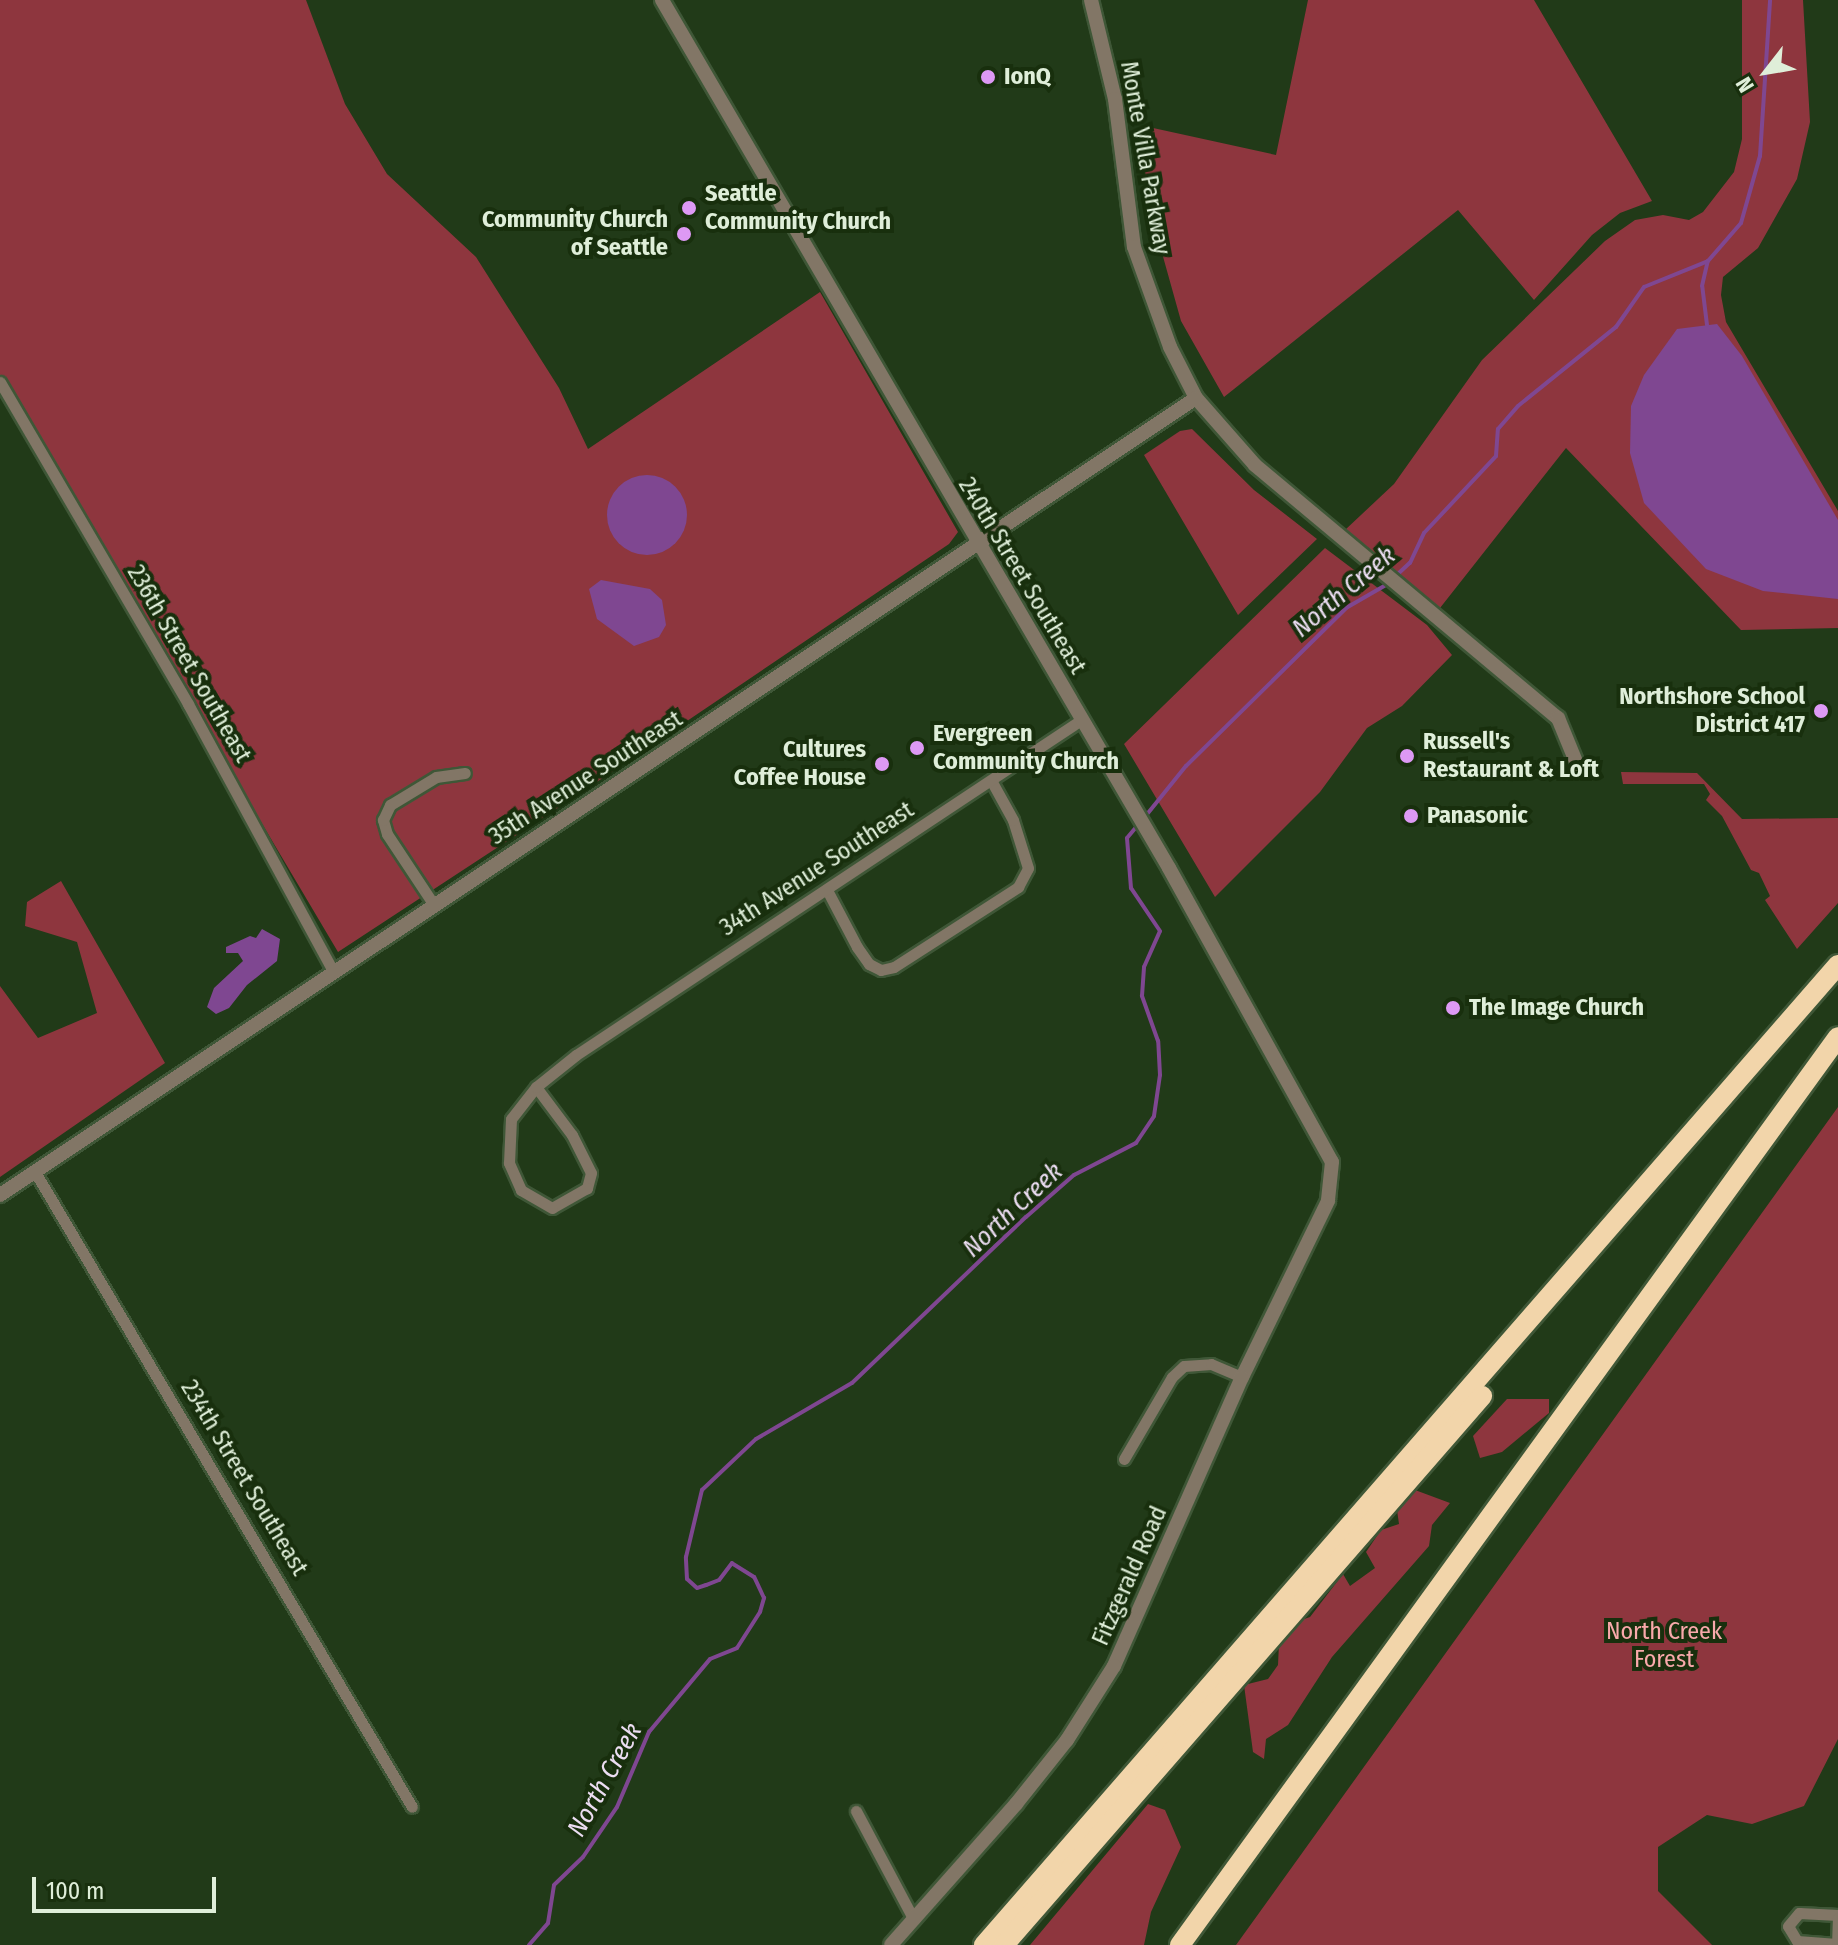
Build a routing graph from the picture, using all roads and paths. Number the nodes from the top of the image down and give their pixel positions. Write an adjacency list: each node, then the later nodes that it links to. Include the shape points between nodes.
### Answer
1 (662, 0): 5 (street, 240th Street Southeast)
2 (1091, 0): 4 (street, Monte Villa Parkway, via 1115,99 1134,247 1152,304)
3 (0, 382): 13 (street, 236th Street Southeast, via 188,704)
4 (1196, 398): 5 (street, 35th Avenue Southeast); 7 (street, Monte Villa Parkway, via 1255,465 1558,718)
5 (977, 546): 6 (street, 240th Street Southeast); 11 (street, 35th Avenue Southeast)
6 (1081, 720): 9 (street, 34th Avenue Southeast); 21 (street, 240th Street Southeast, via 1316,1126 1332,1162)
7 (1579, 769)
8 (465, 773): 11 (street, via 436,777 390,805 383,820)
9 (992, 782): 10 (street, 34th Avenue Southeast); 10 (street, via 1013,820 1028,868 1018,887 894,967 881,970 857,947)
10 (827, 890): 17 (street, 34th Avenue Southeast, via 576,1055)
11 (434, 905): 13 (street, 35th Avenue Southeast)
12 (1838, 965): 19 (highway)
13 (333, 971): 20 (street, 35th Avenue Southeast)
14 (1838, 985): 18 (highway)
15 (1838, 1037): 34 (highway)
16 (1838, 1054): 35 (highway)
17 (536, 1087): 17 (street, 34th Avenue Southeast, via 511,1119 509,1163 521,1190 552,1208 587,1188 591,1173 572,1135)
18 (1700, 1144): 19 (highway); 30 (highway)
19 (1679, 1150): 27 (highway)
20 (35, 1172): 22 (street, 35th Avenue Southeast); 25 (street, 234th Street Southeast)
21 (1333, 1178): 23 (street, Fitzgerald Road, via 1328,1201)
22 (0, 1195)
23 (1242, 1377): 24 (street, via 1211,1364 1184,1366 1172,1377); 29 (street, Fitzgerald Road, via 1095,1700 1016,1804)
24 (1124, 1459)
25 (412, 1807)
26 (856, 1811): 29 (street)
27 (1009, 1915): 30 (highway); 33 (highway)
28 (1838, 1917): 31 (street); 31 (street, via 1799,1913 1788,1926 1797,1941)
29 (913, 1918): 32 (street, Fitzgerald Road)
30 (1006, 1942)
31 (1837, 1944)
32 (891, 1945)
33 (984, 1945)
34 (1180, 1945)
35 (1193, 1945)

